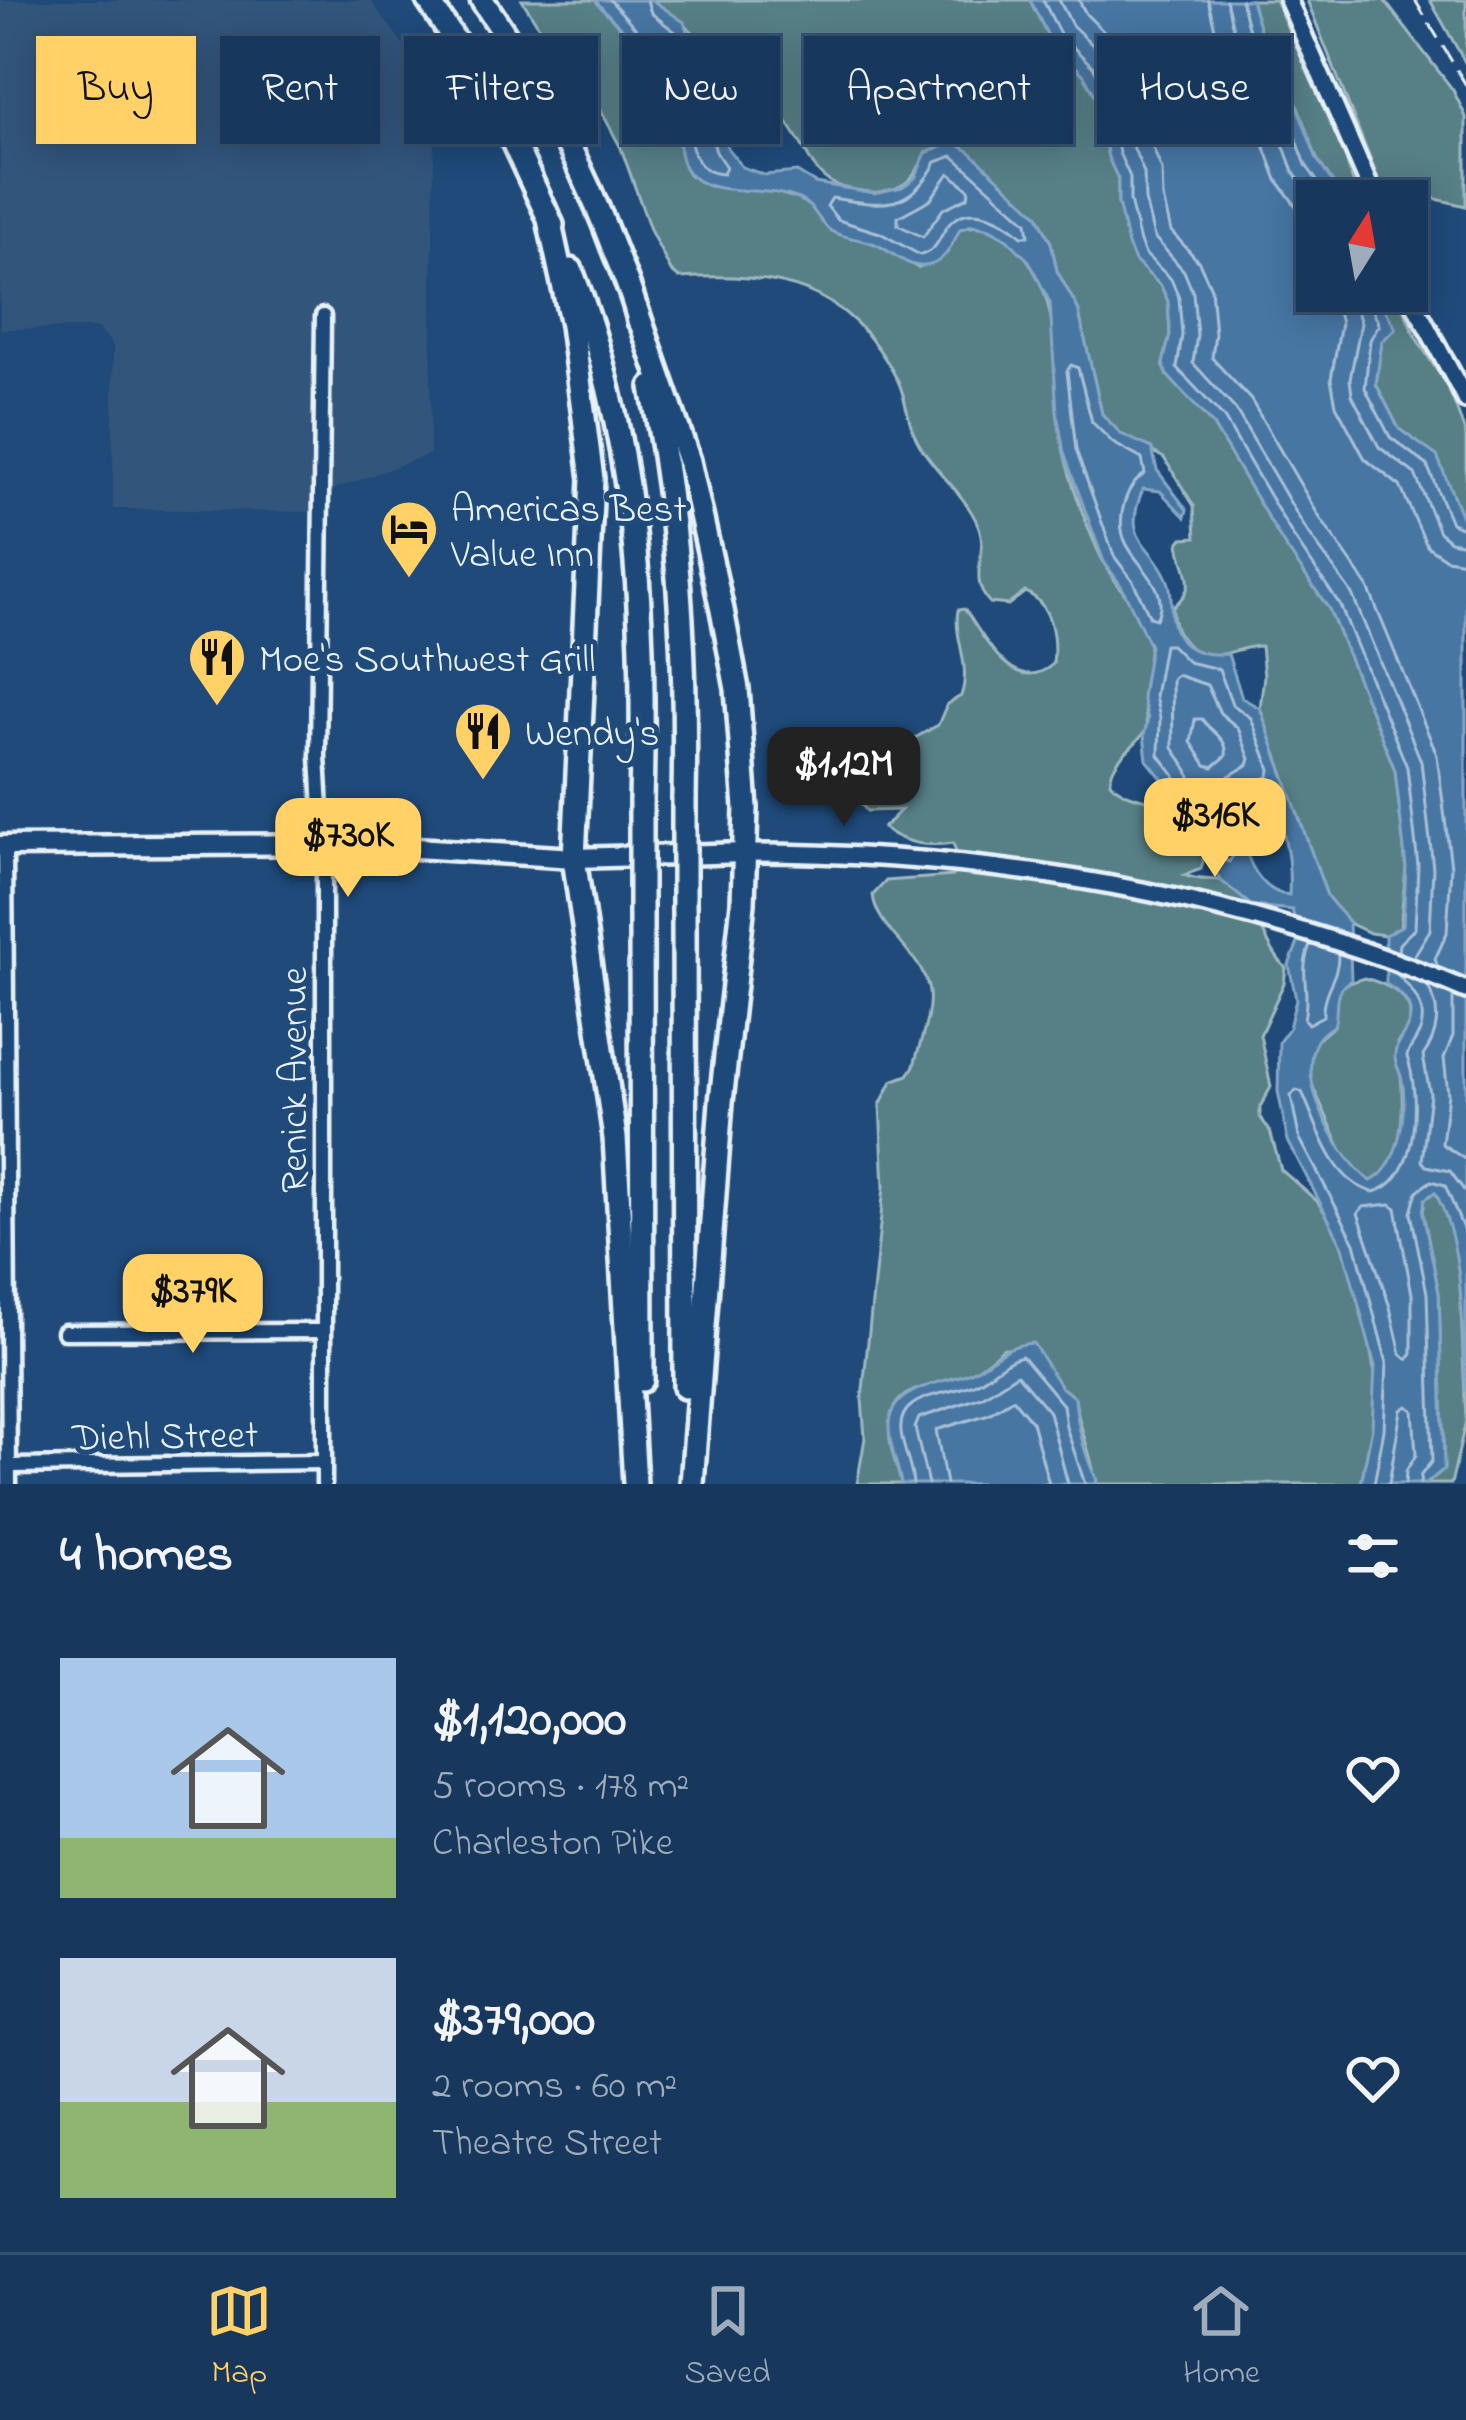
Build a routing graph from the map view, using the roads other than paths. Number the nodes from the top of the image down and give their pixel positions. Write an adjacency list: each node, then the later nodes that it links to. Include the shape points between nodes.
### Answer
1 (428, 0): 5 (highway, via 492,97)
2 (482, 0): 6 (highway, via 566,137)
3 (1288, 0): 4 (street)
4 (1367, 180)
5 (548, 214): 13 (highway, via 592,479); 21 (highway, bridge, via 592,322 635,558 644,691)
6 (636, 308): 12 (highway, via 689,460 722,610 737,689); 22 (highway, bridge, via 678,560 687,691)
7 (1419, 312): 9 (street)
8 (323, 316): 10 (street, Renick Avenue)
9 (1466, 400)
10 (323, 843): 11 (main road); 13 (main road); 15 (street, Renick Avenue)
11 (2, 846): 18 (street)
12 (746, 853): 13 (main road); 14 (street, via 856,855 1087,880 1217,906); 22 (highway)
13 (574, 858): 21 (highway, via 615,1138)
14 (1466, 990)
15 (321, 1331): 16 (street); 17 (street, Renick Avenue)
16 (64, 1332)
17 (323, 1462): 18 (street, Diehl Street); 20 (street, Renick Avenue)
18 (8, 1466): 19 (street)
19 (9, 1484)
20 (324, 1484)
21 (638, 1484)
22 (689, 1484)

